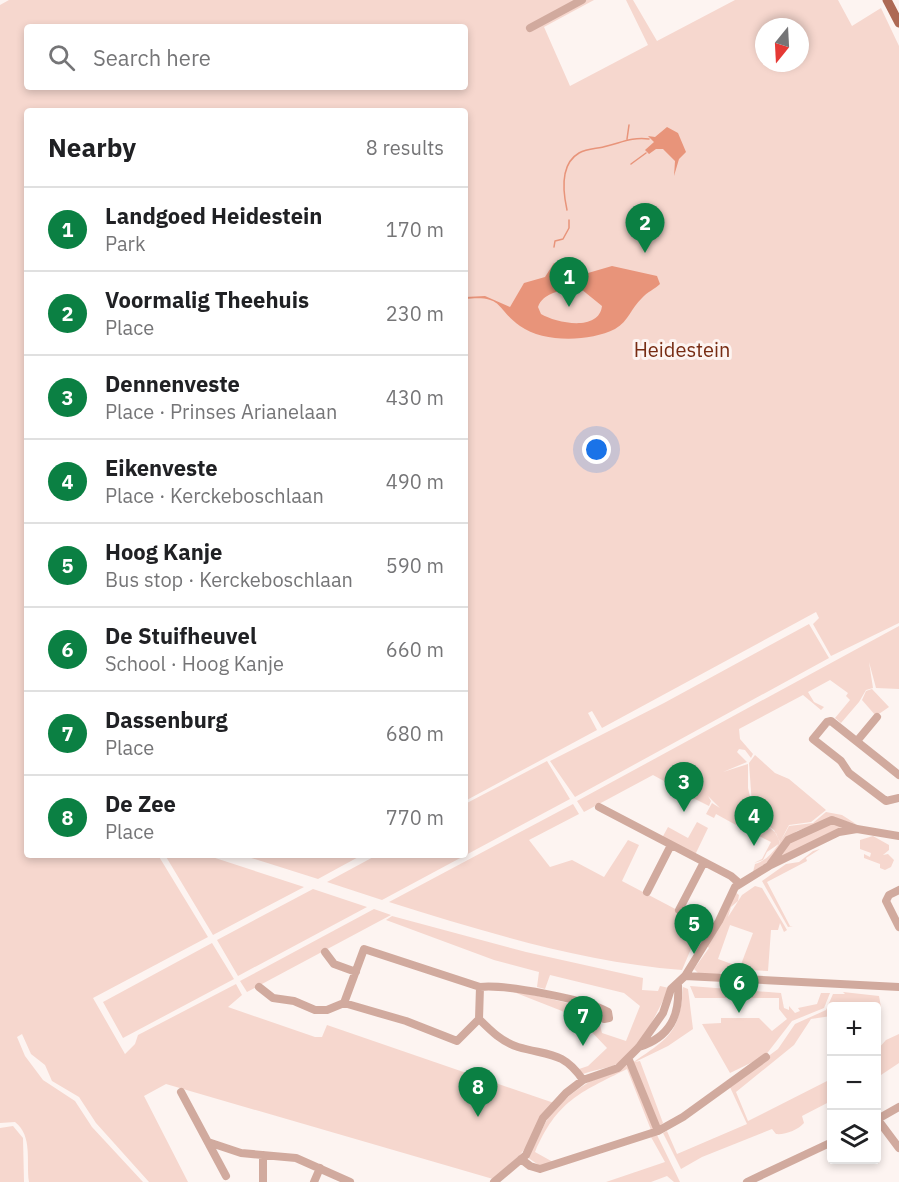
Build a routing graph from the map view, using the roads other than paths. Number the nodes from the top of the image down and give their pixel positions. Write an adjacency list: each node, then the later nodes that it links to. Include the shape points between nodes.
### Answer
1 (582, 0): 4 (street)
2 (887, 0): 3 (main road)
3 (899, 23)
4 (530, 28)
5 (877, 717): 6 (street)
6 (857, 741): 7 (street); 8 (street, via 831,721 813,739 886,801)
7 (899, 776)
8 (899, 798)
9 (599, 807): 12 (street)
10 (856, 829): 11 (street); 14 (street, via 839,832); 14 (street, via 832,820 798,833 779,850)
11 (899, 836)
12 (671, 845): 13 (street); 17 (street)
13 (704, 862): 15 (street); 18 (street)
14 (769, 867): 15 (street)
15 (739, 883): 22 (street)
16 (899, 890): 19 (street, via 886,901)
17 (647, 892)
18 (680, 910)
19 (899, 927)
20 (325, 952): 21 (street, via 334,964)
21 (356, 972): 25 (street, via 364,949); 27 (street)
22 (685, 976): 23 (street); 26 (street)
23 (678, 985): 30 (street, via 671,989 663,1013); 30 (street, via 679,1001 670,1027 652,1043)
24 (259, 987): 27 (street, via 273,998 315,1010)
25 (480, 987): 28 (street, via 509,986); 29 (street)
26 (899, 987)
27 (344, 1004): 29 (street, via 406,1021 457,1041)
28 (597, 1007)
29 (479, 1019): 33 (street, via 506,1042 561,1058)
30 (639, 1047): 32 (street)
31 (766, 1057): 38 (street)
32 (629, 1060): 33 (street, via 610,1072); 38 (street)
33 (583, 1080): 43 (street, via 543,1118)
34 (181, 1092): 39 (street)
35 (899, 1107): 36 (street)
36 (881, 1118)
37 (881, 1125): 41 (street)
38 (658, 1131): 43 (street, via 540,1169)
39 (208, 1142): 42 (street, via 232,1151); 45 (street)
40 (827, 1144): 50 (street)
41 (899, 1148)
42 (263, 1155): 44 (street, via 296,1158); 46 (street)
43 (522, 1159): 49 (street)
44 (320, 1168): 47 (street); 48 (street)
45 (226, 1176)
46 (263, 1182)
47 (314, 1182)
48 (350, 1182)
49 (494, 1182)
50 (747, 1182)

